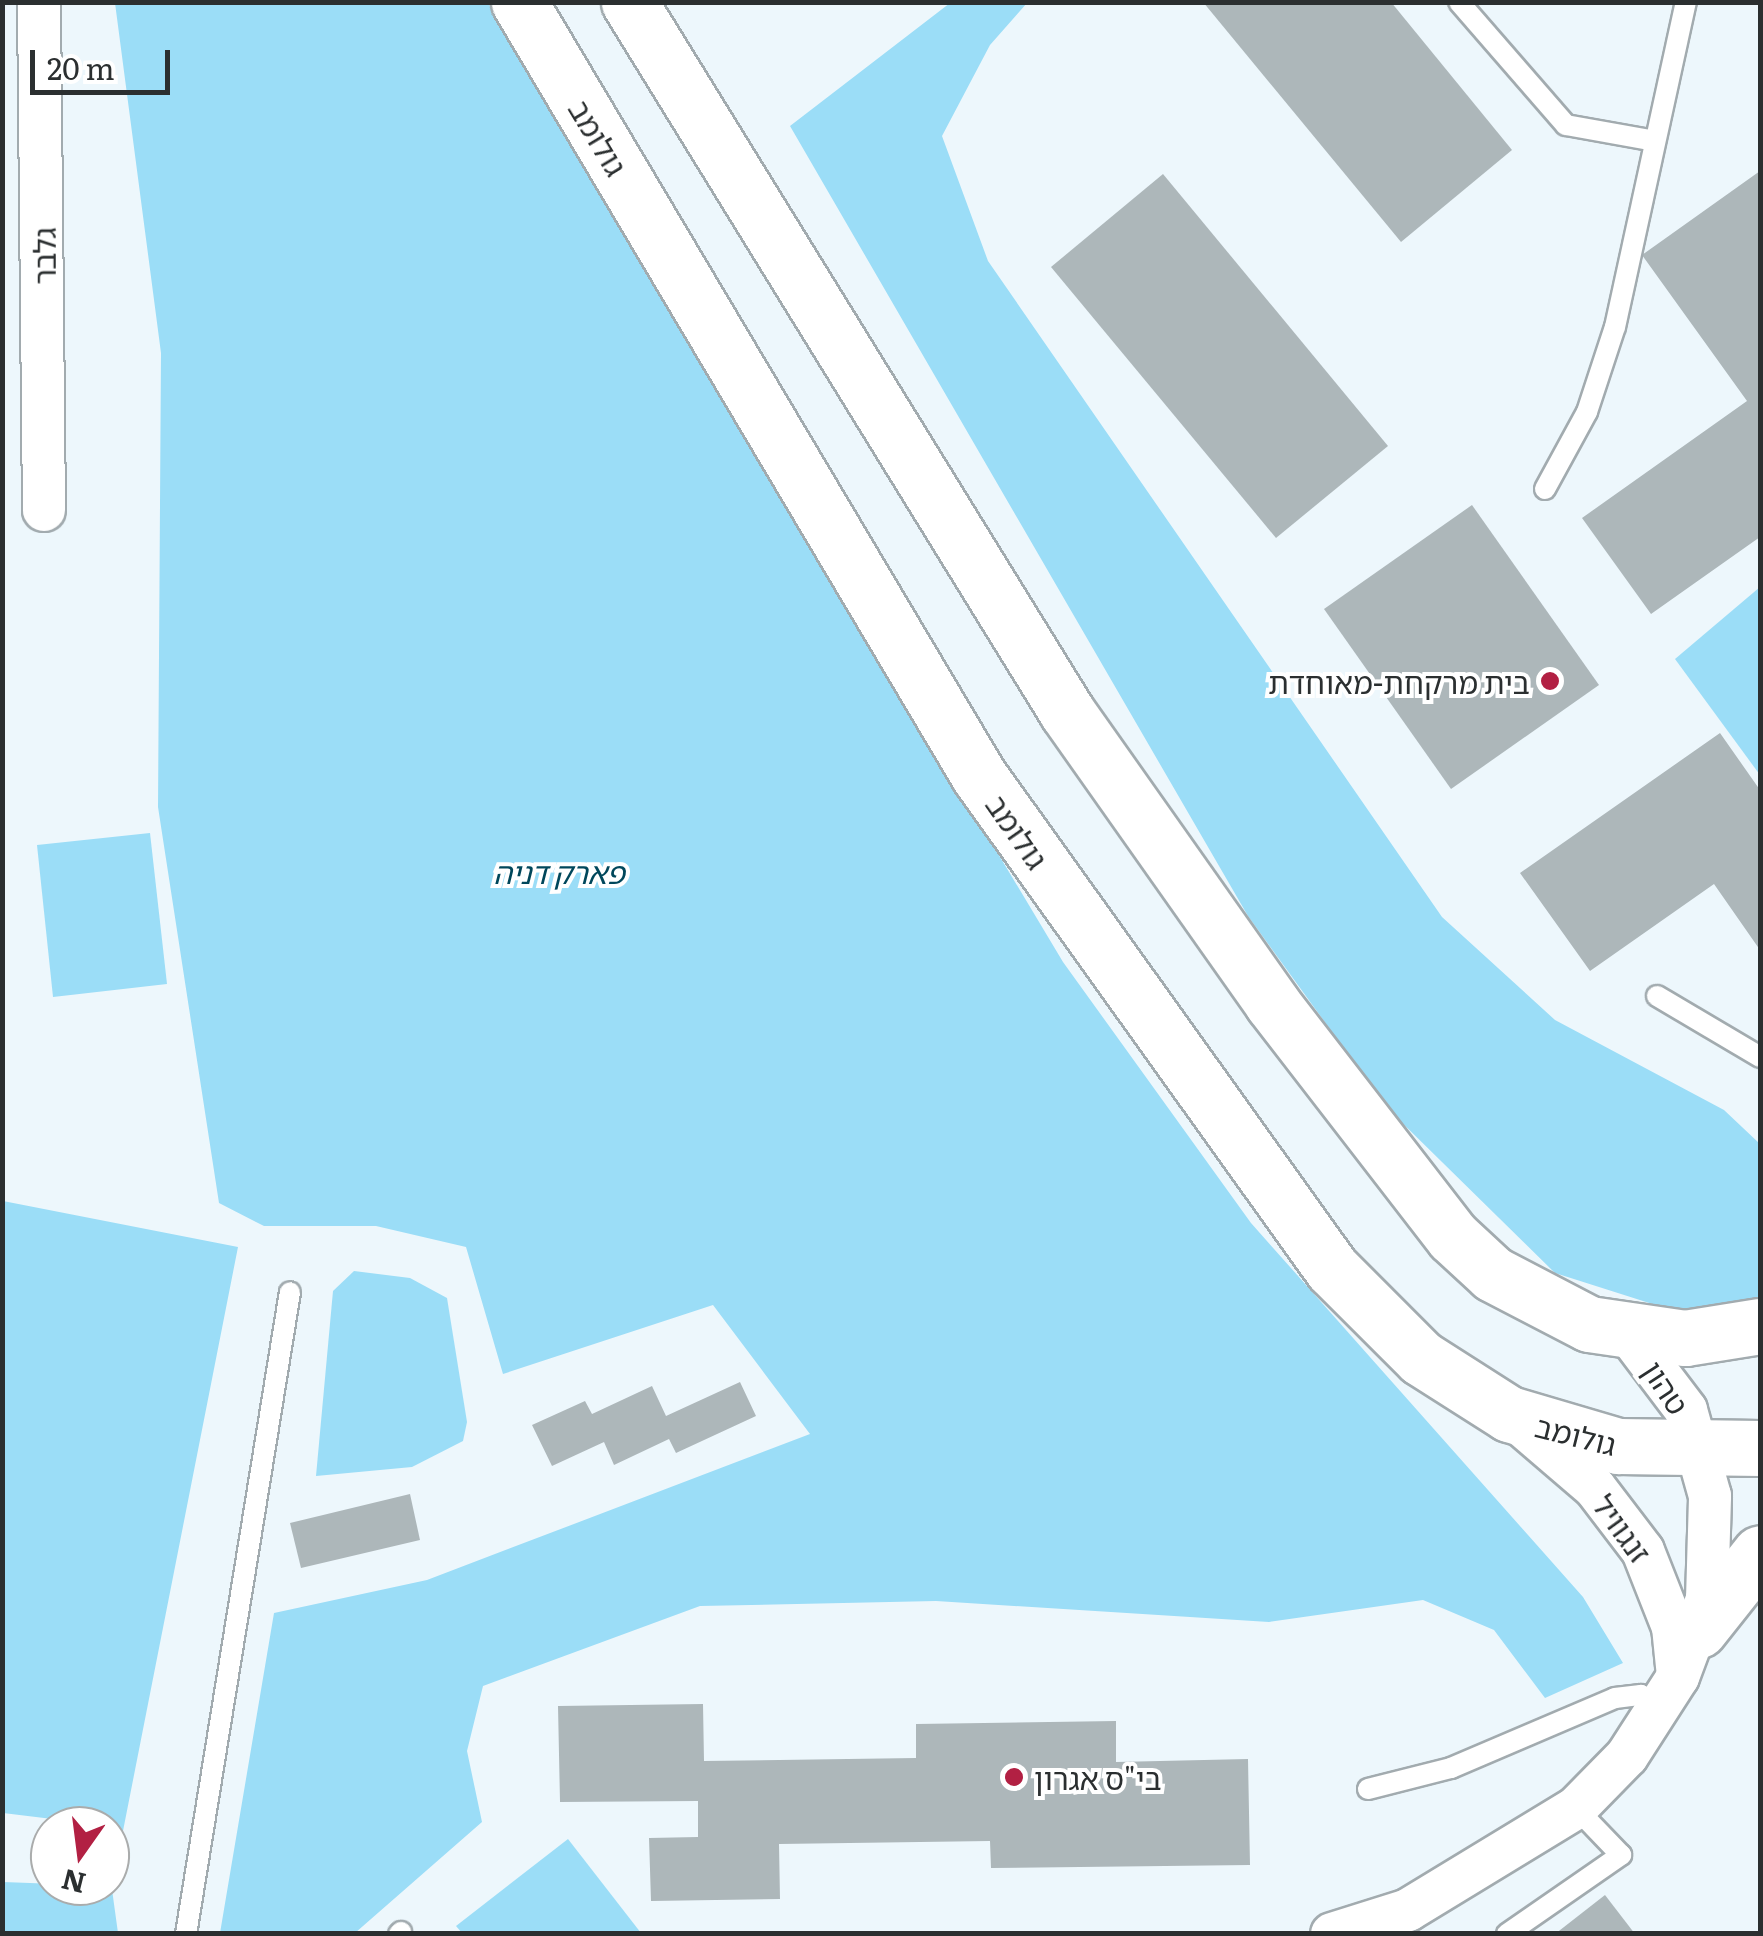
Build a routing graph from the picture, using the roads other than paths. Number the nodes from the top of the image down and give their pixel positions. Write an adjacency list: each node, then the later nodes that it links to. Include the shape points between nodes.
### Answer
1 (39, 2): 8 (street, גלבר)
2 (519, 2): 14 (main road, גולומב, via 1012,824 1332,1268 1420,1358)
3 (629, 2): 13 (main road, via 1067,712 1272,1004 1493,1274 1551,1309)
4 (1459, 2): 6 (lane, via 1566,125)
5 (1686, 2): 6 (lane)
6 (1655, 142): 7 (lane, via 1614,327 1587,412)
7 (1545, 490)
8 (44, 510)
9 (1658, 996): 10 (lane)
10 (1760, 1056)
11 (290, 1292): 21 (lane)
12 (1760, 1326): 13 (main road, טהון)
13 (1630, 1336): 16 (street, טהון, via 1666,1376)
14 (1508, 1414): 16 (main road, גולומב, via 1618,1446); 18 (street, זנגוויל, via 1595,1488 1643,1550 1673,1627)
15 (1760, 1448): 16 (main road)
16 (1701, 1454): 18 (street, via 1712,1562)
17 (1760, 1553): 18 (main road)
18 (1679, 1673): 19 (lane, via 1450,1768); 20 (street)
19 (1368, 1789)
20 (1576, 1808): 22 (street, via 1408,1910); 23 (lane, via 1621,1856)
21 (186, 1934)
22 (1332, 1934)
23 (1507, 1934)

